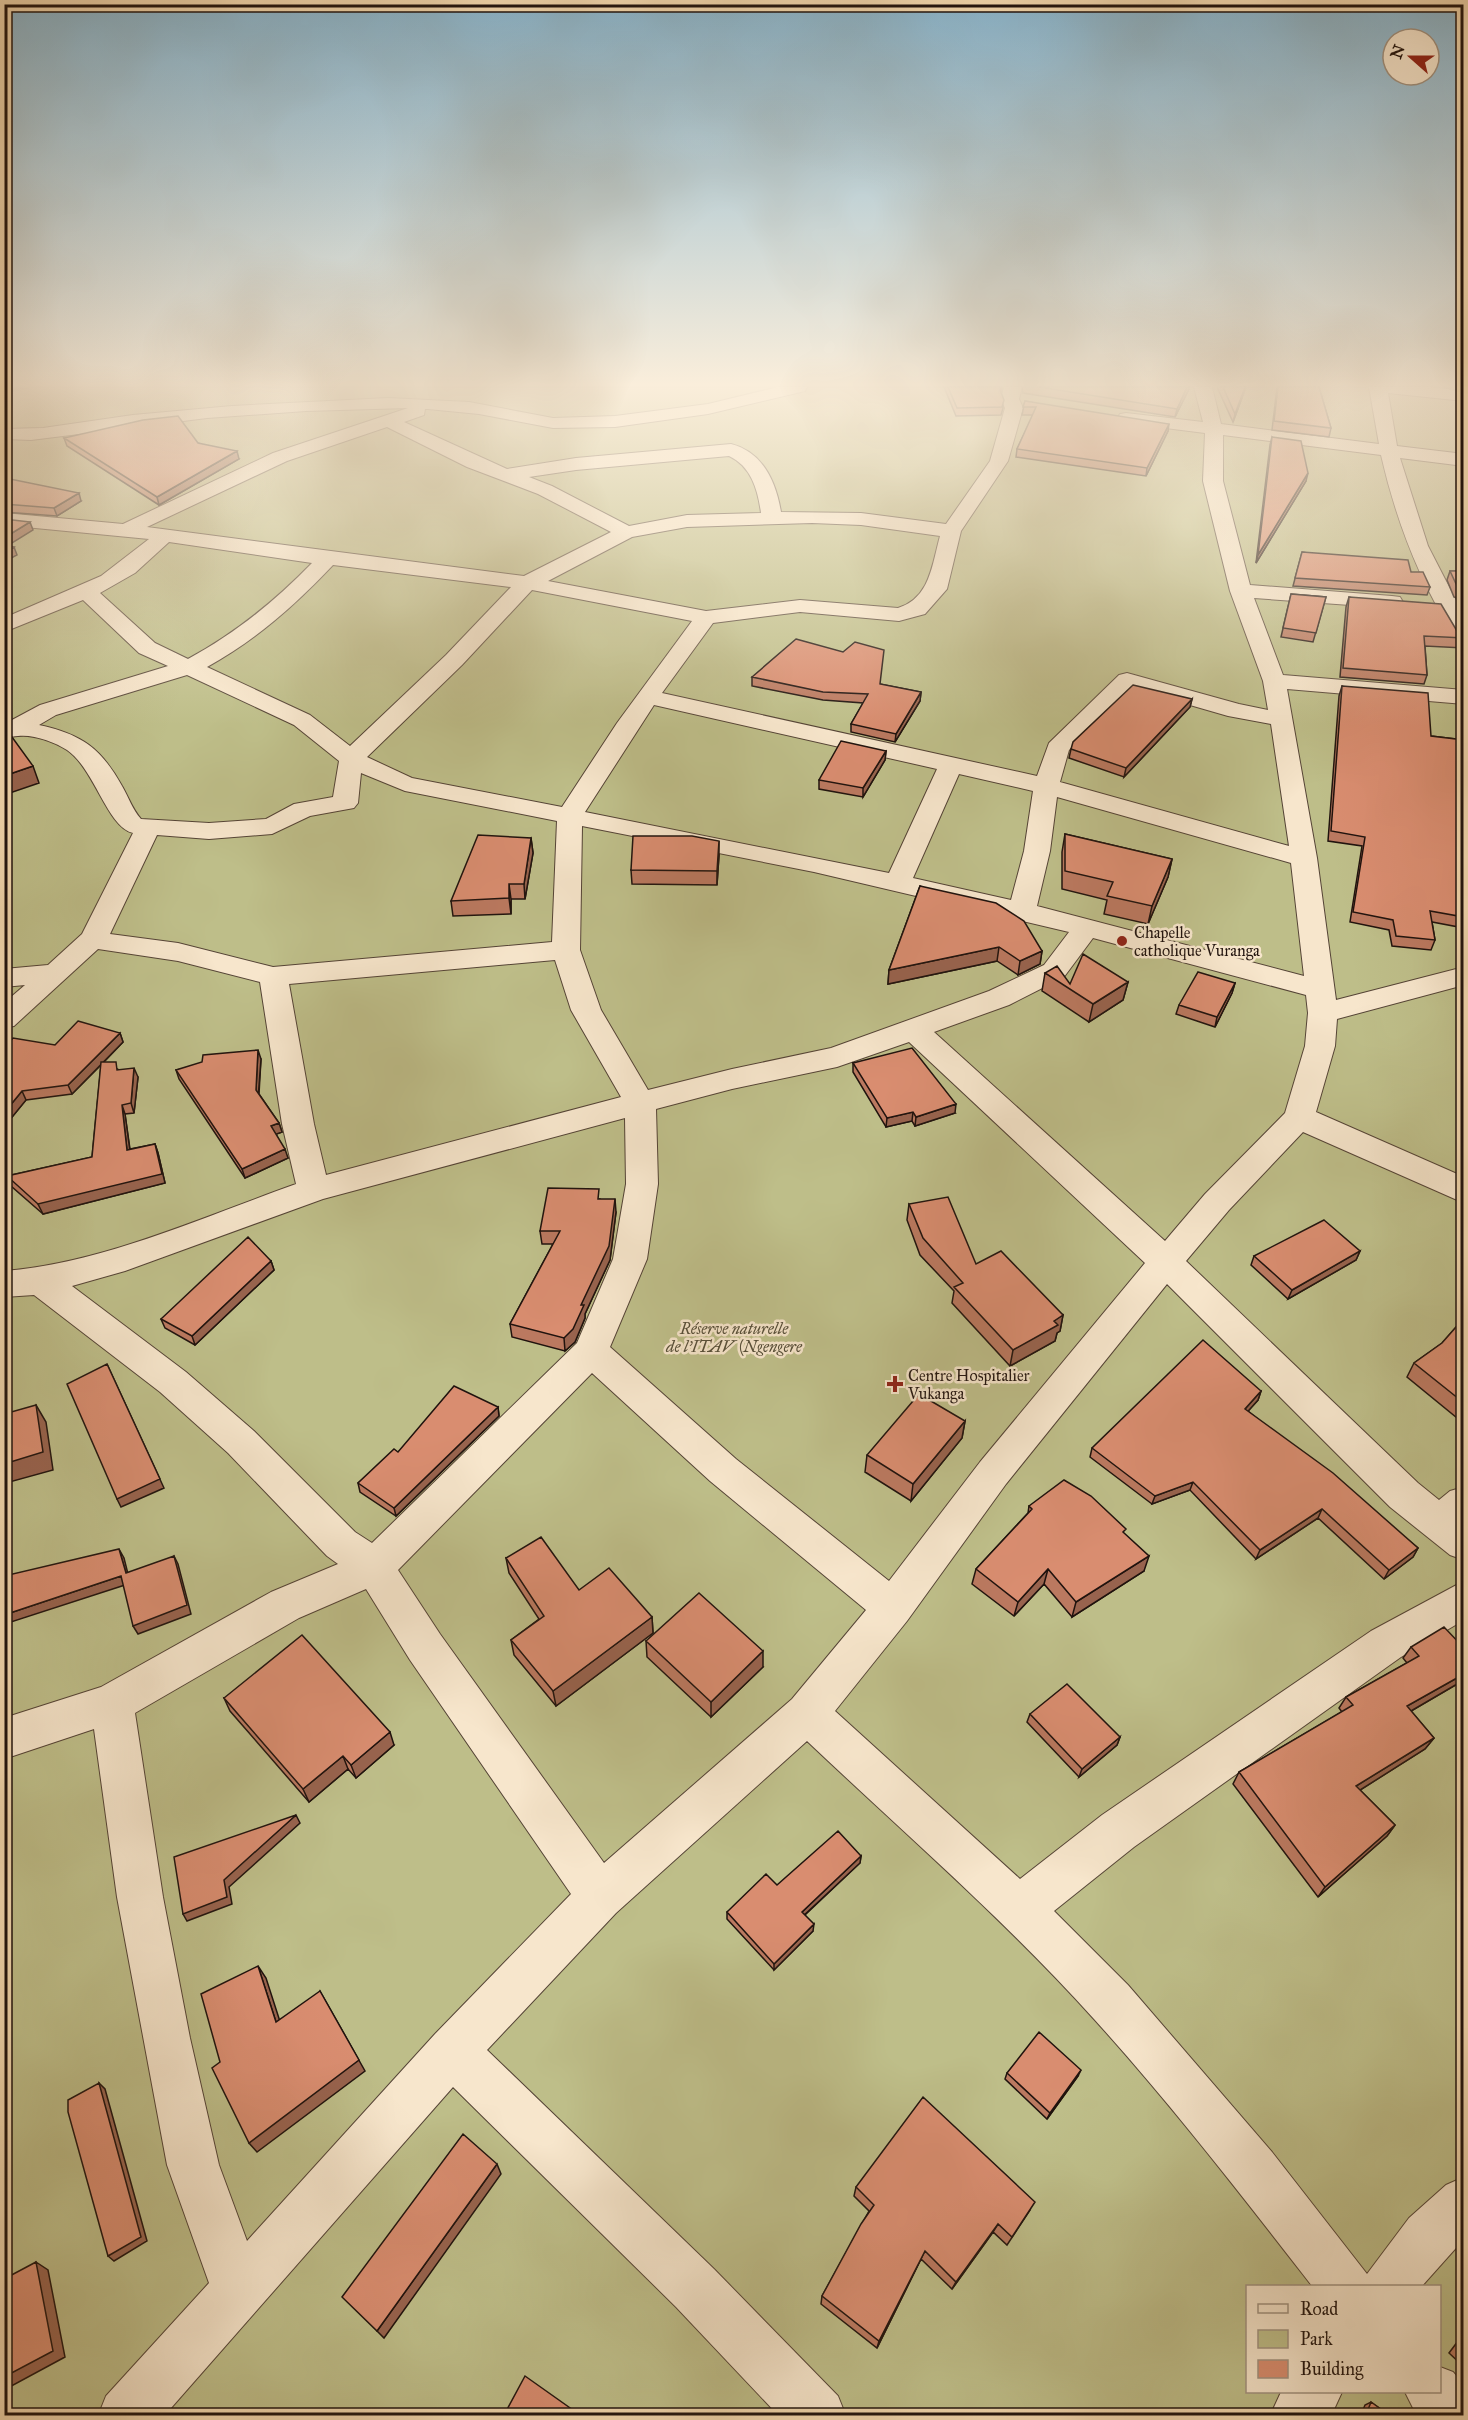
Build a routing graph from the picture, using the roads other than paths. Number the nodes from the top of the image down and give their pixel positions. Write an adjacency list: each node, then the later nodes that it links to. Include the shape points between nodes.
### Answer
1 (187, 500): 9 (street)
2 (563, 500): 11 (street)
3 (769, 500): 7 (street)
4 (972, 500): 10 (street)
5 (1218, 500): 15 (street)
6 (1402, 500): 17 (street, via 1426,570)
7 (772, 518): 10 (street, via 861,519); 11 (street, via 687,521)
8 (4, 519): 9 (street)
9 (126, 530): 12 (street)
10 (951, 531): 18 (street, via 936,589 916,609 899,615 800,606)
11 (626, 532): 14 (street)
12 (163, 537): 13 (street); 16 (street, via 145,557)
13 (328, 558): 14 (street); 21 (street, via 253,631)
14 (527, 583): 18 (street); 27 (street)
15 (1241, 591): 17 (street); 22 (street)
16 (88, 593): 19 (street); 21 (street, via 147,648)
17 (1454, 606): 20 (street)
18 (706, 617): 24 (street)
19 (4, 626)
20 (1464, 633)
21 (190, 667): 26 (street, via 48,710); 27 (street, via 302,720)
22 (1274, 681): 23 (street); 25 (street)
23 (1464, 697)
24 (650, 698): 28 (street); 30 (street, via 625,728)
25 (1280, 719): 29 (street, via 1127,681 1058,748); 32 (street)
26 (9, 729): 31 (street, via 53,734 79,744 109,784 119,812 134,826)
27 (351, 759): 30 (street, via 405,784); 31 (street, via 345,803 303,809 272,826 209,831)
28 (951, 764): 29 (street); 33 (street)
29 (1046, 786): 32 (street); 34 (street, via 1037,851)
30 (570, 815): 33 (street); 37 (street)
31 (148, 828): 36 (street)
32 (1304, 858): 42 (street)
33 (898, 883): 34 (street)
34 (1022, 911): 35 (street)
35 (1086, 928): 42 (street); 44 (street, via 1054,971 999,998)
36 (92, 940): 38 (street); 39 (street, via 178,952)
37 (566, 950): 39 (street); 45 (street, via 586,1010)
38 (53, 973): 40 (street); 43 (street)
39 (273, 976): 47 (street, via 298,1124)
40 (4, 978)
41 (1461, 979): 42 (street)
42 (1321, 1001): 46 (street, via 1320,1046)
43 (4, 1019)
44 (914, 1030): 45 (street, via 837,1057); 49 (street)
45 (640, 1103): 47 (street); 52 (street, via 642,1184 630,1259)
46 (1299, 1117): 48 (street); 49 (street)
47 (314, 1190): 50 (street, via 113,1262)
48 (1464, 1191)
49 (1166, 1262): 53 (street, via 1404,1495); 56 (street, via 993,1473)
50 (41, 1281): 51 (street); 54 (street, via 173,1382 241,1442 341,1544)
51 (4, 1284)
52 (591, 1351): 54 (street); 56 (street, via 723,1470)
53 (1456, 1523)
54 (374, 1567): 57 (street, via 285,1605); 60 (street, via 425,1647)
55 (1464, 1599): 61 (street, via 1386,1644 1118,1831)
56 (893, 1608): 58 (street)
57 (112, 1703): 59 (street); 66 (street, via 140,1897 166,2038 194,2164)
58 (807, 1713): 60 (street); 61 (street)
59 (4, 1739)
60 (600, 1897): 62 (street)
61 (1019, 1908): 64 (street, via 1111,2002 1254,2169)
62 (452, 2051): 66 (street); 70 (street, via 695,2288)
63 (1464, 2203): 65 (street, via 1428,2237)
64 (1344, 2285)
65 (1390, 2285)
66 (238, 2290): 69 (street)
67 (1313, 2393): 71 (street)
68 (1435, 2393): 72 (street)
69 (126, 2415)
70 (818, 2415)
71 (1298, 2415)
72 (1454, 2415)

